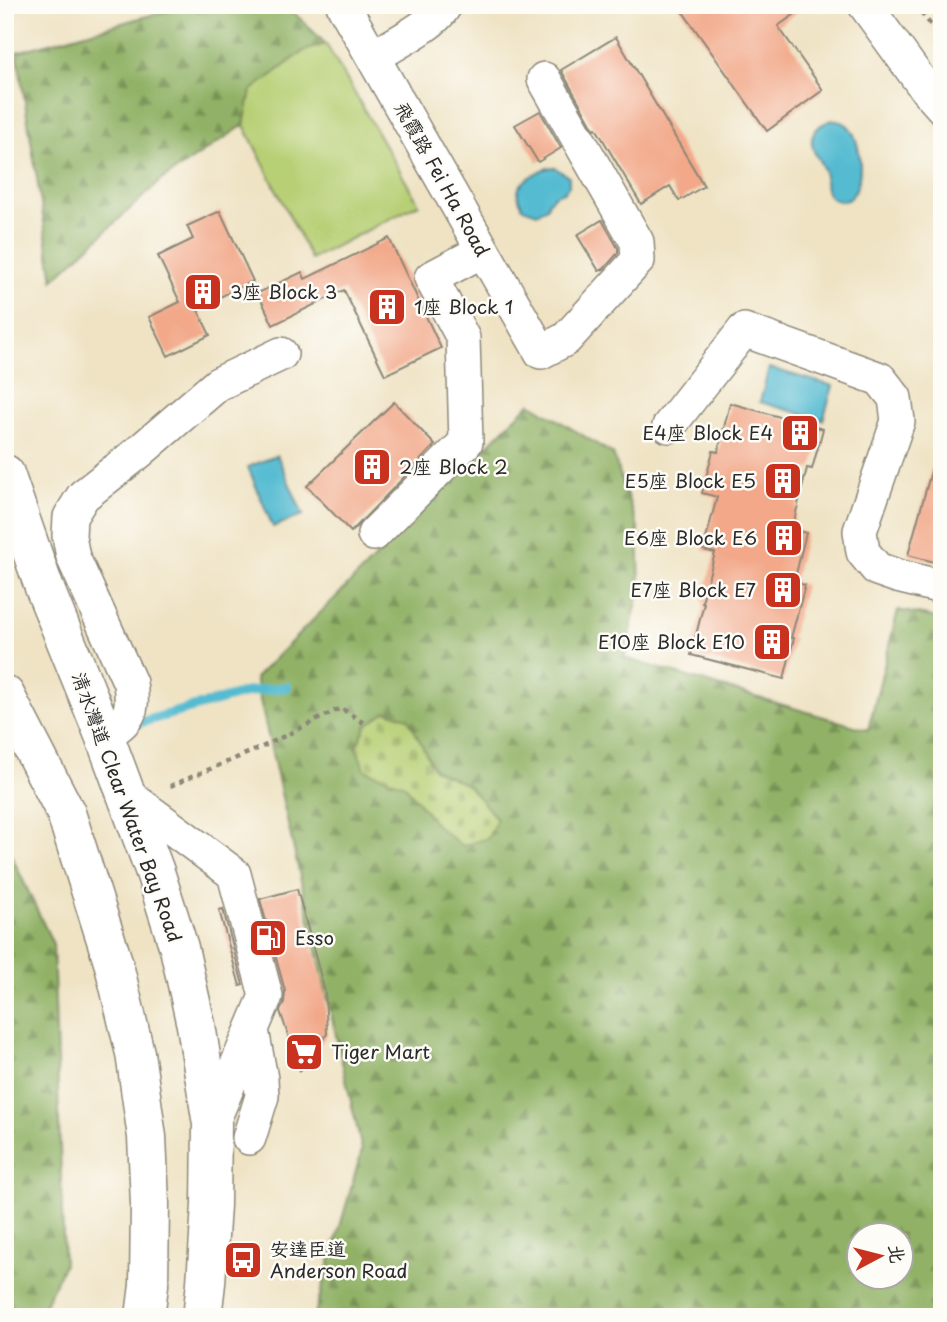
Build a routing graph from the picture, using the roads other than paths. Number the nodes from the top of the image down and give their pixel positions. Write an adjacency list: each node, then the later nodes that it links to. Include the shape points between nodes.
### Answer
1 (343, 5): 4 (street, 飛霞路 Fei Ha Road)
2 (445, 5): 4 (street, via 429,23)
3 (865, 5): 6 (street)
4 (373, 57): 7 (street, 飛霞路 Fei Ha Road)
5 (544, 79): 7 (street, 飛霞路 Fei Ha Road, via 637,242 638,260 566,339 541,352)
6 (942, 107)
7 (482, 251): 11 (street, via 431,278 463,338 466,442)
8 (281, 354): 14 (street, via 218,384 83,496 70,517 73,557 130,683 132,705 123,724)
9 (668, 426): 12 (street, via 744,330 880,379 895,398 898,421 860,531 863,552 877,569)
10 (5, 474): 14 (main road, 清水灣道 Clear Water Bay Road, via 44,587)
11 (374, 534)
12 (942, 587)
13 (5, 695): 19 (main road, via 66,813 114,965 132,1041 147,1137 150,1204)
14 (104, 735): 15 (main road, 清水灣道 Clear Water Bay Road)
15 (143, 792): 16 (street, via 234,874 267,996); 17 (main road, 清水灣道 Clear Water Bay Road, via 155,872 179,948)
16 (252, 1030): 17 (street); 18 (street, via 262,1096)
17 (212, 1124): 20 (main road, 清水灣道 Clear Water Bay Road)
18 (249, 1138)
19 (145, 1317)
20 (202, 1317)

